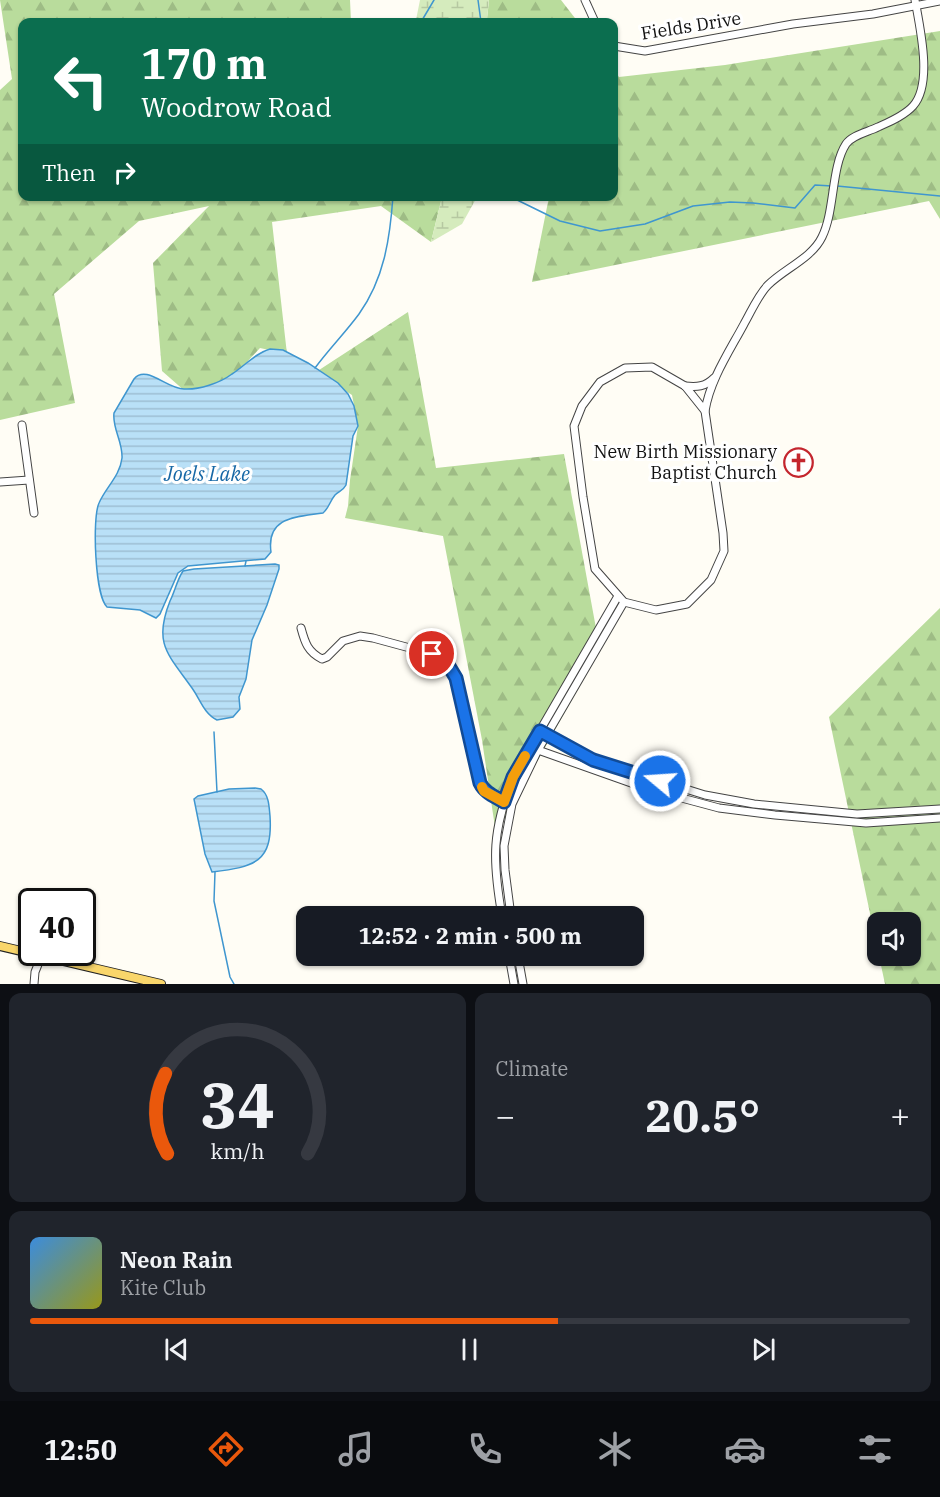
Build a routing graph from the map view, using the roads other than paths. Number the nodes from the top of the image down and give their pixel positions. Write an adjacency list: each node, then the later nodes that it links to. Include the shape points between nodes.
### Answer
1 (585, 0): 4 (street)
2 (940, 1): 3 (street, Fields Drive)
3 (915, 2): 5 (street, Fields Drive, via 873,14 645,51); 6 (street, via 924,69 923,88 914,106 846,143 822,239 766,287)
4 (593, 18)
5 (618, 47)
6 (717, 374): 7 (street, via 698,387); 8 (street)
7 (685, 386): 8 (street); 13 (street, via 652,367 626,368 600,382 582,406 574,426 595,569)
8 (705, 411): 13 (street, via 724,551 711,580 687,604 656,610)
9 (22, 425): 10 (street)
10 (29, 480): 11 (street); 12 (street)
11 (0, 482)
12 (34, 513)
13 (621, 599): 15 (street)
14 (301, 628): 17 (street, via 311,653 322,659 343,641 360,636 432,654 447,663 456,678 480,783 484,791)
15 (543, 733): 16 (street); 19 (street, via 593,760 705,795 857,814)
16 (534, 748): 17 (street, via 513,777); 18 (street); 20 (street, via 648,789 719,808 866,823)
17 (504, 802): 18 (street); 21 (street, via 496,832 495,869)
18 (512, 804): 22 (street, via 504,846)
19 (940, 809)
20 (940, 818)
21 (501, 906)
22 (510, 906)
23 (0, 946): 24 (main road)
24 (18, 951)
25 (37, 966): 29 (street)
26 (81, 966): 30 (main road)
27 (511, 966): 31 (street)
28 (520, 966): 32 (street)
29 (34, 984)
30 (161, 984)
31 (514, 984)
32 (523, 984)

